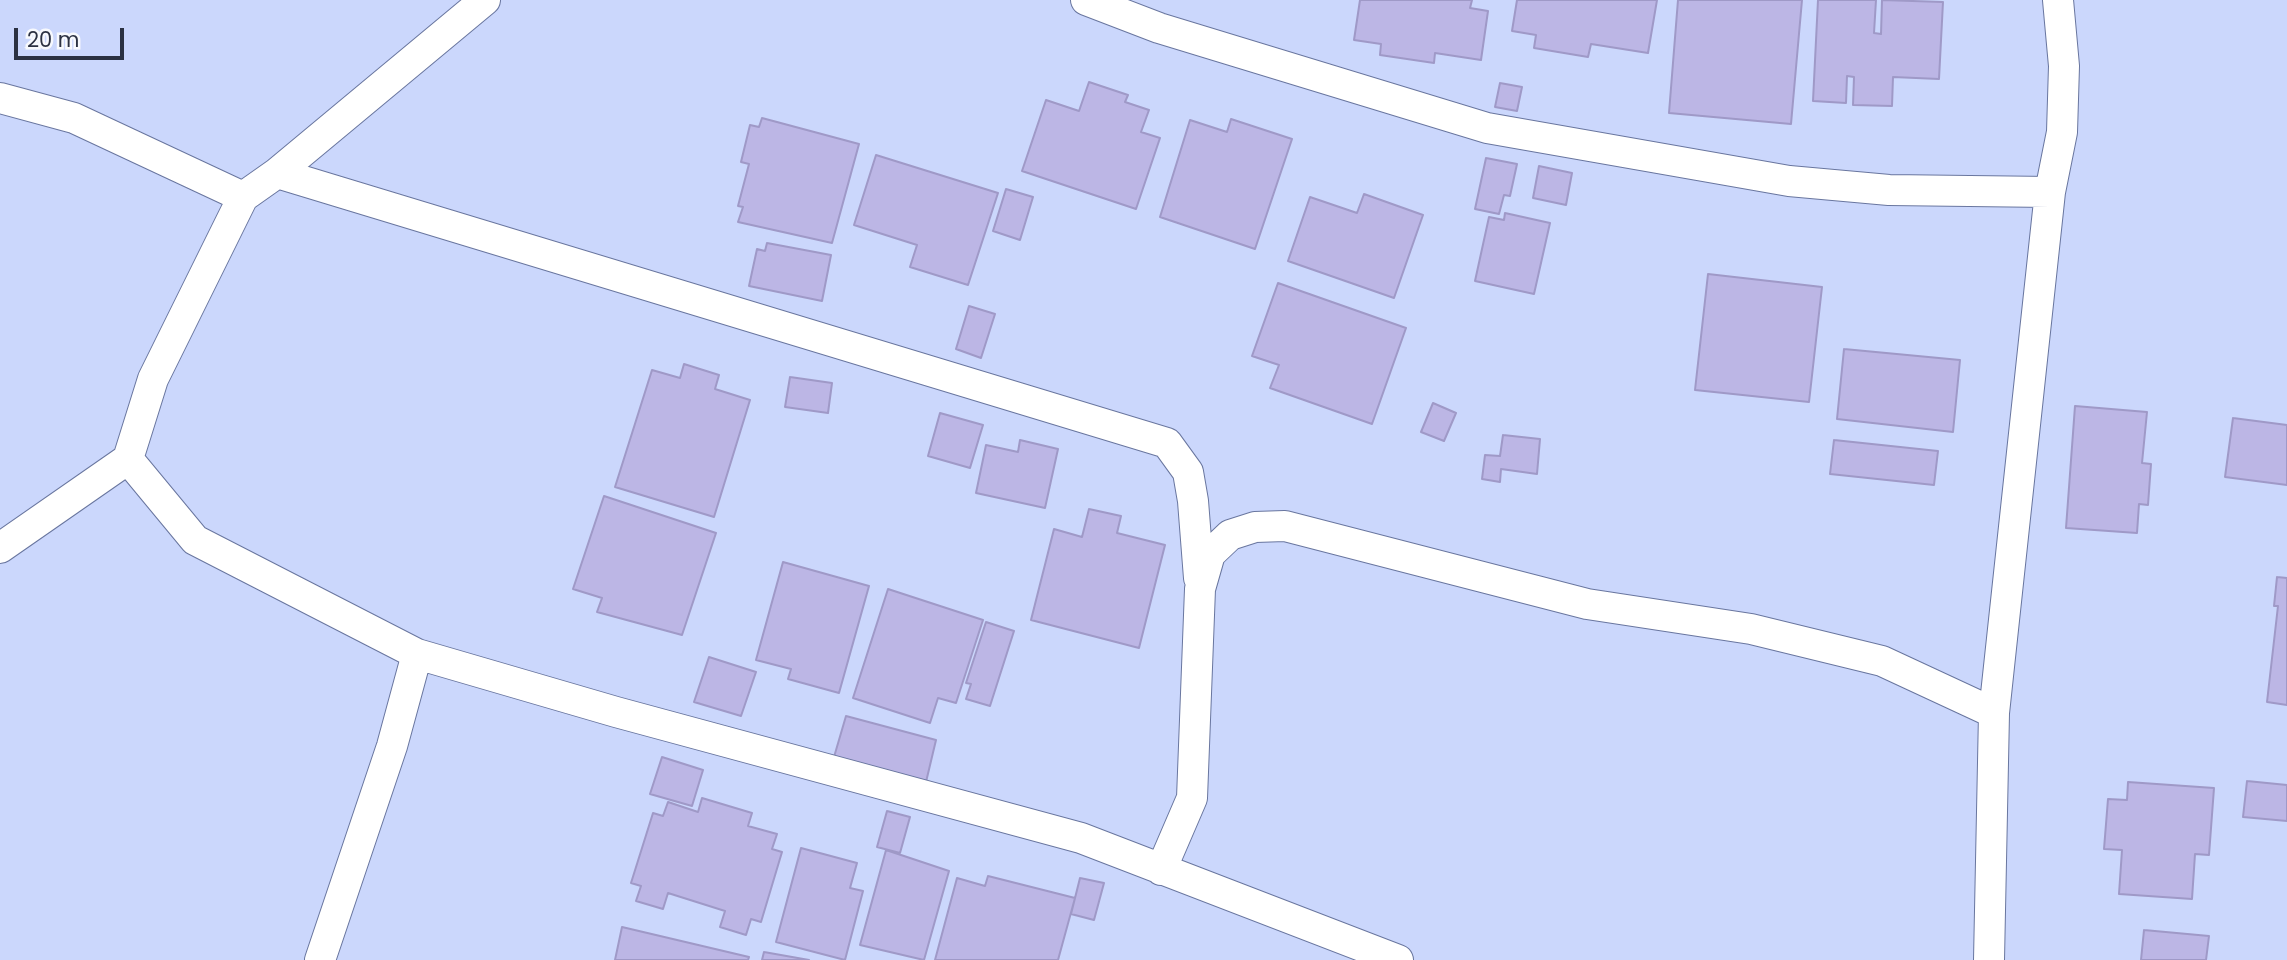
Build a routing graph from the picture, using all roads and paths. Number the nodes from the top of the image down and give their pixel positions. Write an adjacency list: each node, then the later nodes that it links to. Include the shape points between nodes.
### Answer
1 (485, 0): 5 (street)
2 (1086, 0): 6 (street, via 1158,28 1487,128 1789,181 1889,190)
3 (2058, 0): 6 (street, via 2064,66 2062,132)
4 (0, 98): 7 (street, via 75,118)
5 (277, 173): 7 (street); 10 (street, via 1167,443 1188,472)
6 (2050, 192): 12 (street)
7 (243, 197): 8 (street, via 153,379)
8 (128, 459): 9 (street); 11 (street, via 195,540)
9 (0, 548)
10 (1200, 589): 12 (street, via 1210,554 1230,535 1255,527 1285,526 1587,604 1751,629 1882,661); 13 (street, via 1192,798)
11 (416, 654): 13 (street, via 1081,838); 14 (street, via 392,746)
12 (1994, 713): 16 (street)
13 (1161, 870): 15 (street)
14 (320, 960)
15 (1398, 960)
16 (1989, 960)

